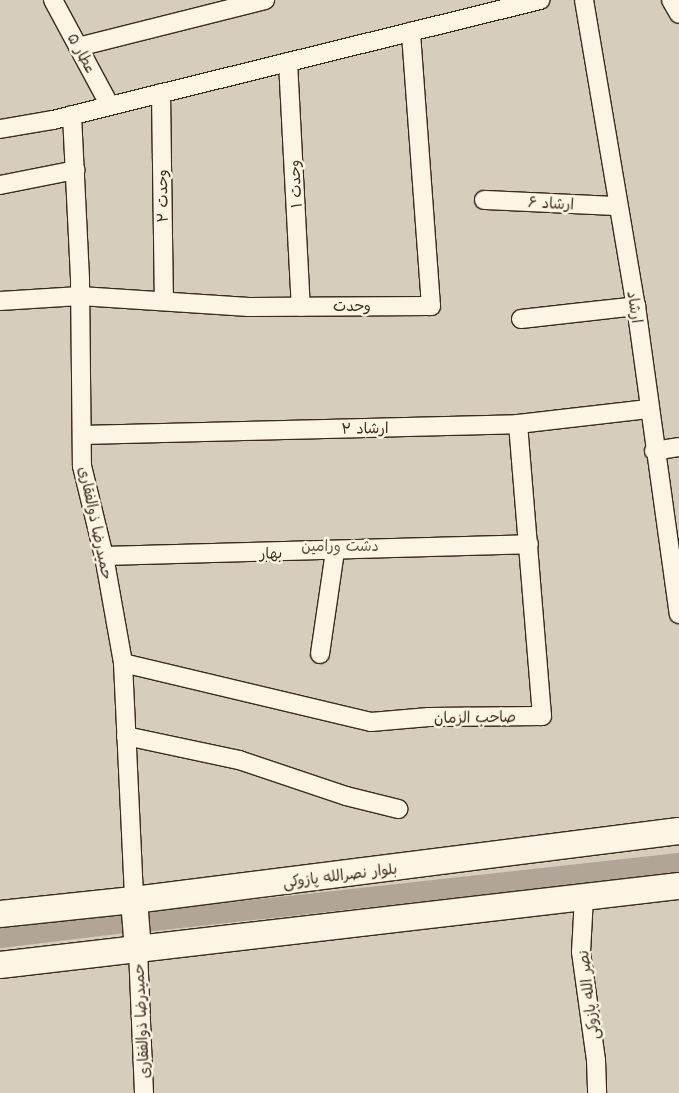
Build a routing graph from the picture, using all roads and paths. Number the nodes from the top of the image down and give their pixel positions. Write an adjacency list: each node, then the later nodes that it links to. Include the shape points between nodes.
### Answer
1 (53, 0): 8 (street, عطار ۵)
2 (265, 0): 8 (street)
3 (540, 0): 7 (street)
4 (584, 0): 17 (street, ارشاد)
5 (671, 0): 6 (street)
6 (679, 14)
7 (411, 32): 9 (street); 22 (street, وحدت, via 431,306)
8 (78, 47): 11 (street, عطار ۵)
9 (288, 62): 10 (street); 22 (street, وحدت ۱)
10 (161, 93): 11 (street); 19 (street, وحدت ۲)
11 (110, 106): 12 (street)
12 (72, 115): 13 (street); 14 (street, حمیدرضا ذوالفقاری)
13 (0, 129)
14 (76, 170): 15 (street); 18 (street, حمیدرضا ذوالفقاری)
15 (0, 185)
16 (484, 200): 17 (street, ارشاد ۶)
17 (617, 206): 21 (street, ارشاد)
18 (80, 296): 19 (street, وحدت); 20 (street, وحدت); 26 (street, حمیدرضا ذوالفقاری)
19 (164, 299): 22 (street, وحدت, via 249,307)
20 (0, 301)
21 (636, 306): 23 (street); 24 (street, ارشاد)
22 (301, 307)
23 (521, 319)
24 (648, 409): 25 (street, ارشاد ۲); 28 (street, ارشاد)
25 (518, 424): 26 (street, ارشاد ۲); 29 (street, صاحب الزمان)
26 (82, 435): 31 (street, حمیدرضا ذوالفقاری, via 82,466)
27 (679, 447): 28 (street)
28 (654, 451): 32 (street, ارشاد)
29 (529, 544): 30 (street, بهار); 35 (street, صاحب الزمان, via 542,716 429,717 371,722)
30 (335, 551): 31 (street, بهار); 34 (street)
31 (104, 556): 35 (street, حمیدرضا ذوالفقاری)
32 (679, 609): 33 (street, ارشاد)
33 (679, 614)
34 (320, 654)
35 (122, 663): 36 (street, حمیدرضا ذوالفقاری)
36 (126, 736): 37 (street, via 239,760 346,796); 41 (street, حمیدرضا ذوالفقاری)
37 (398, 809)
38 (679, 831): 41 (main road, بلوار نصرالله پازوکی)
39 (679, 886): 40 (main road)
40 (584, 897): 43 (main road); 46 (street, نصر الله پازوکی, via 581,952 596,1060)
41 (134, 900): 42 (main road, بلوار نصرالله پازوکی); 43 (main road)
42 (0, 914)
43 (138, 950): 44 (main road); 45 (street, حمیدرضا ذوالفقاری)
44 (0, 965)
45 (144, 1093)
46 (597, 1093)

